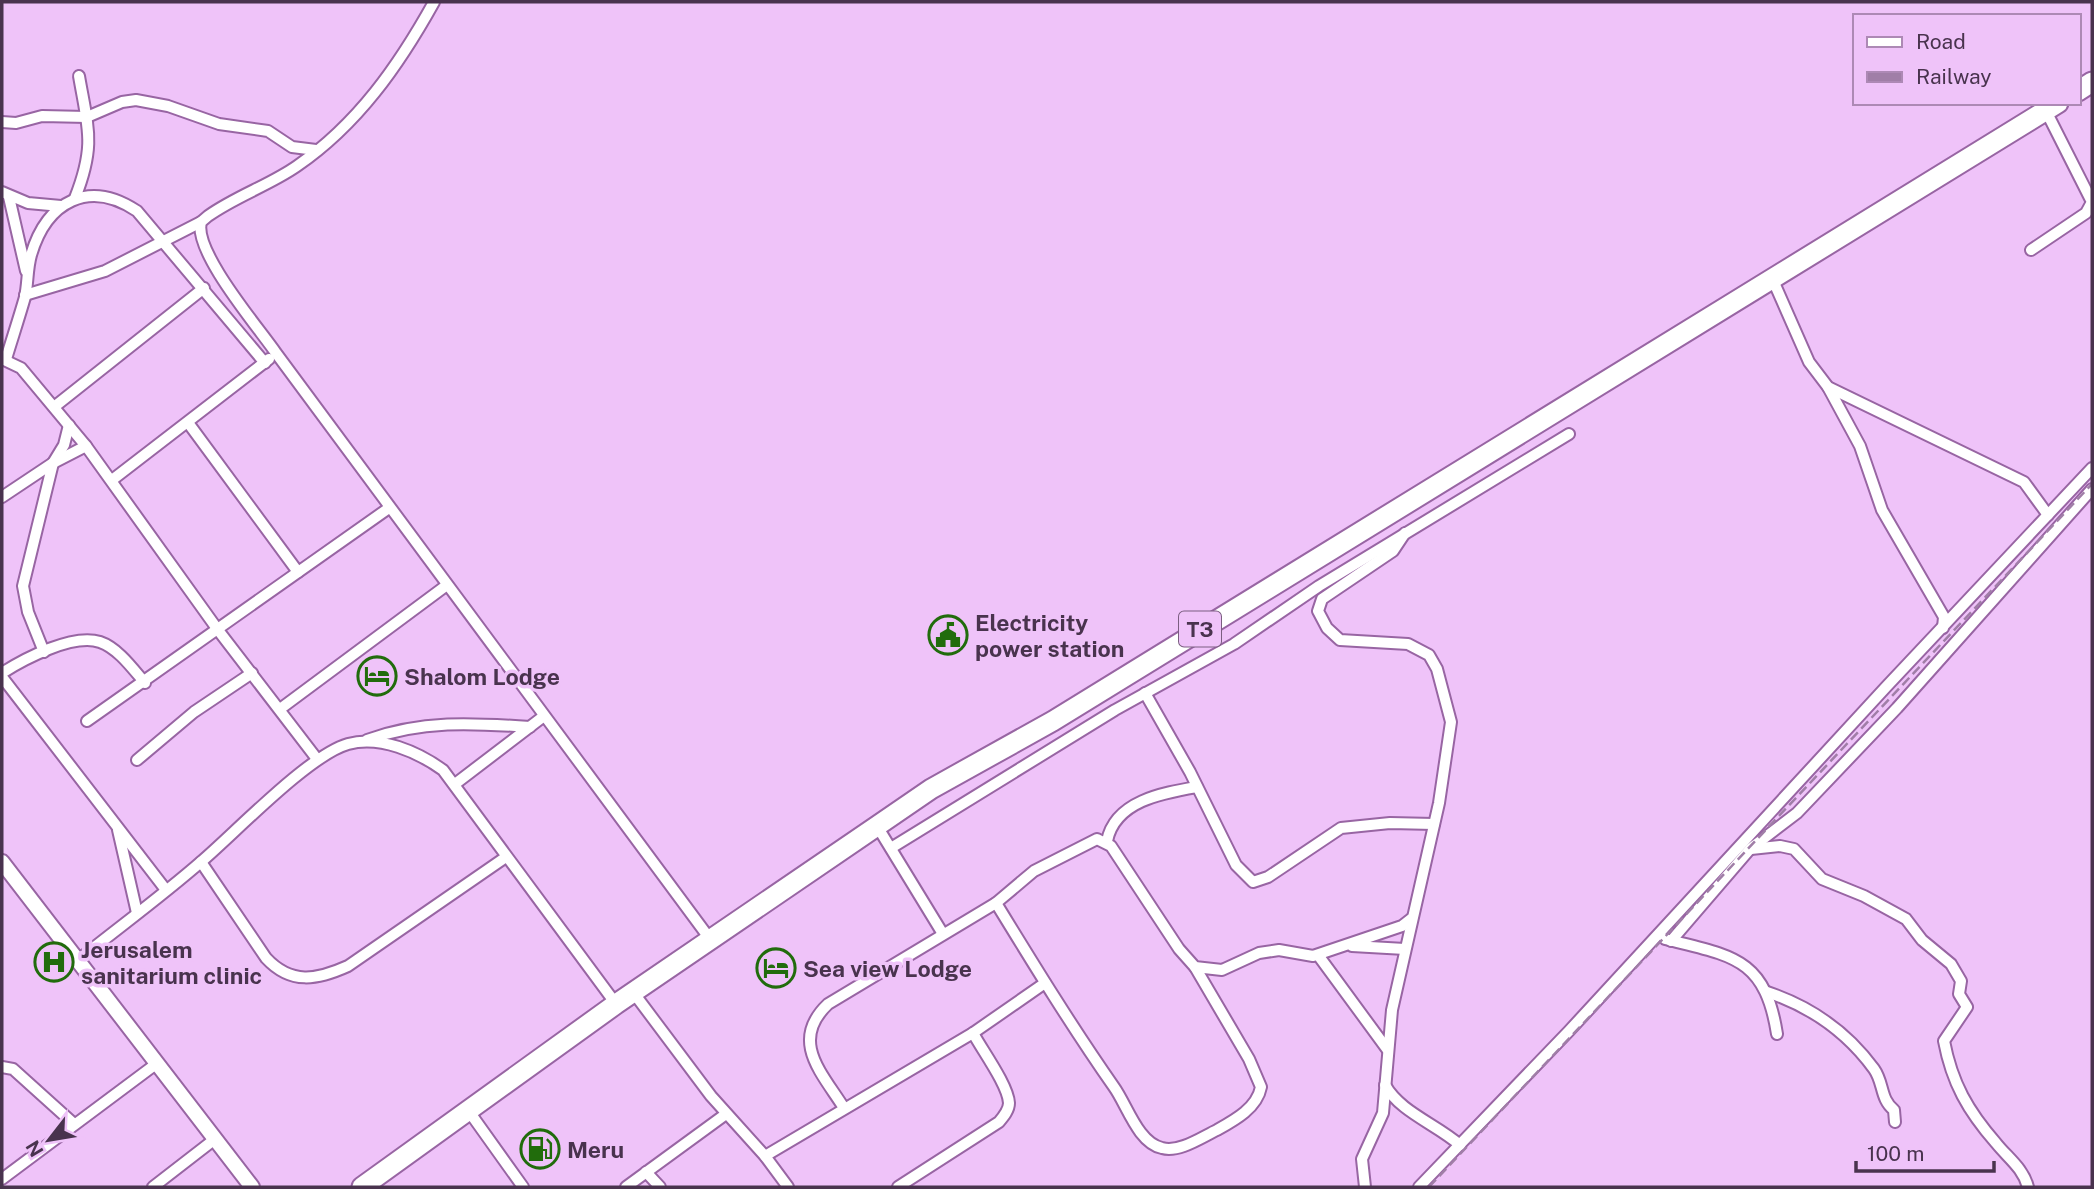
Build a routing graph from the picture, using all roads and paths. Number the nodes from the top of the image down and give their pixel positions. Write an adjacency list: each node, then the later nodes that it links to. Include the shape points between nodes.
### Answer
1 (434, 2): 6 (street, via 379,88 354,119)
2 (79, 76): 4 (street)
3 (2052, 107): 14 (street, via 2092,202 2086,213); 16 (highway, T3)
4 (87, 117): 5 (street); 6 (street, via 122,102 151,102 219,124 268,131 292,147); 8 (street, via 89,159)
5 (2, 122)
6 (316, 150): 12 (street, via 297,167)
7 (5, 195): 9 (street); 11 (street)
8 (75, 198): 10 (street); 13 (street, via 98,195 123,201)
9 (28, 203): 10 (street); 11 (street)
10 (61, 206): 15 (street, via 48,220)
11 (15, 220): 15 (street)
12 (201, 222): 13 (street); 19 (street, via 206,250)
13 (163, 239): 17 (street); 18 (street, via 105,271)
14 (2031, 250)
15 (27, 277): 18 (street)
16 (1772, 278): 22 (street, via 1809,362); 55 (highway, T3)
17 (204, 288): 21 (street); 23 (street)
18 (25, 295): 20 (street)
19 (276, 353): 21 (street); 33 (street)
20 (4, 359): 23 (street, via 21,368)
21 (265, 363): 24 (street)
22 (1828, 387): 34 (street, via 2025,482); 38 (street, via 1860,446 1882,510 1944,617)
23 (54, 407): 25 (street)
24 (189, 424): 30 (street); 36 (street)
25 (69, 425): 27 (street); 28 (street)
26 (1569, 433): 35 (street)
27 (86, 446): 28 (street); 30 (street)
28 (53, 463): 32 (street); 40 (street, via 23,586)
29 (2092, 468): 34 (street)
30 (112, 480): 39 (street)
31 (2092, 489): 59 (street, via 1843,766 1797,813)
32 (2, 497)
33 (389, 508): 36 (street); 37 (street)
34 (2048, 514): 38 (street)
35 (1405, 533): 44 (street, via 1234,644); 54 (street, via 1394,551 1322,599 1318,611 1340,640 1408,644 1433,660 1451,722)
36 (298, 572): 39 (street)
37 (447, 585): 45 (street); 46 (street)
38 (1943, 628): 68 (street)
39 (218, 630): 41 (street); 43 (street)
40 (44, 652): 42 (street); 43 (street, via 100,642)
41 (252, 673): 45 (street); 51 (street, via 194,712)
42 (2, 675): 56 (street)
43 (145, 683): 47 (street)
44 (1145, 693): 53 (street); 58 (street)
45 (280, 709): 50 (street)
46 (544, 716): 48 (street); 69 (street)
47 (87, 721)
48 (530, 727): 49 (street, via 426,725); 52 (street)
49 (366, 741): 50 (street, via 347,744); 52 (street, via 426,758)
50 (317, 759): 62 (street)
51 (137, 760)
52 (455, 784): 60 (street)
53 (1197, 787): 54 (street, via 1230,855 1253,882 1278,871 1341,828); 57 (street, via 1168,792 1126,810 1115,820)
54 (1434, 824): 66 (street)
55 (877, 825): 58 (street); 69 (highway, T3)
56 (118, 829): 63 (street); 65 (street)
57 (1107, 841): 64 (street, via 1097,839 1045,864); 75 (street)
58 (891, 848): 67 (street)
59 (1750, 849): 70 (street); 106 (street, via 1780,846 1799,852 1822,879 1906,919 1922,940 1951,964 1967,1007 1944,1041 1955,1085 2019,1168)
60 (506, 857): 62 (street, via 348,966 302,979 286,976 266,958); 79 (street)
61 (2, 862): 74 (street)
62 (201, 862): 63 (street)
63 (166, 890): 65 (street)
64 (996, 903): 67 (street); 76 (street)
65 (137, 913): 74 (street)
66 (1411, 919): 71 (street); 72 (street)
67 (943, 934): 86 (street, via 828,1004 815,1019 808,1041 810,1051)
68 (1655, 936): 70 (street); 92 (street)
69 (710, 939): 77 (highway, T3)
70 (1671, 941): 78 (street, via 1741,962)
71 (1349, 946): 72 (street); 73 (street)
72 (1405, 949): 82 (street)
73 (1318, 955): 75 (street, via 1279,950 1259,953 1222,970); 82 (street)
74 (77, 961): 83 (street)
75 (1195, 967): 76 (street, via 1261,1087 1258,1097 1235,1120 1172,1149 1158,1147 1144,1135)
76 (1045, 983): 80 (street)
77 (633, 992): 79 (highway, T3); 88 (street)
78 (1767, 992): 81 (street); 89 (street, via 1811,1010 1858,1049 1876,1071 1884,1101 1895,1110)
79 (616, 1004): 87 (highway, T3)
80 (973, 1034): 86 (street); 103 (street, via 1007,1093 1006,1113)
81 (1777, 1034)
82 (1387, 1049): 85 (street)
83 (156, 1064): 90 (street); 91 (street)
84 (2, 1067): 90 (street, via 13,1069)
85 (1385, 1085): 92 (street, via 1401,1105); 104 (street, via 1383,1113 1362,1158)
86 (844, 1108): 93 (street)
87 (468, 1110): 98 (highway, T3); 99 (street)
88 (726, 1114): 93 (street); 94 (street)
89 (1895, 1122)
90 (74, 1124): 95 (street)
91 (215, 1139): 96 (street); 97 (street)
92 (1460, 1145): 105 (street)
93 (765, 1156): 102 (street)
94 (646, 1172): 100 (street); 101 (street)
95 (2, 1179)
96 (153, 1187)
97 (252, 1187)
98 (362, 1187)
99 (523, 1187)
100 (626, 1187)
101 (660, 1187)
102 (788, 1187)
103 (898, 1187)
104 (1365, 1187)
105 (1419, 1187)
106 (2028, 1187)

